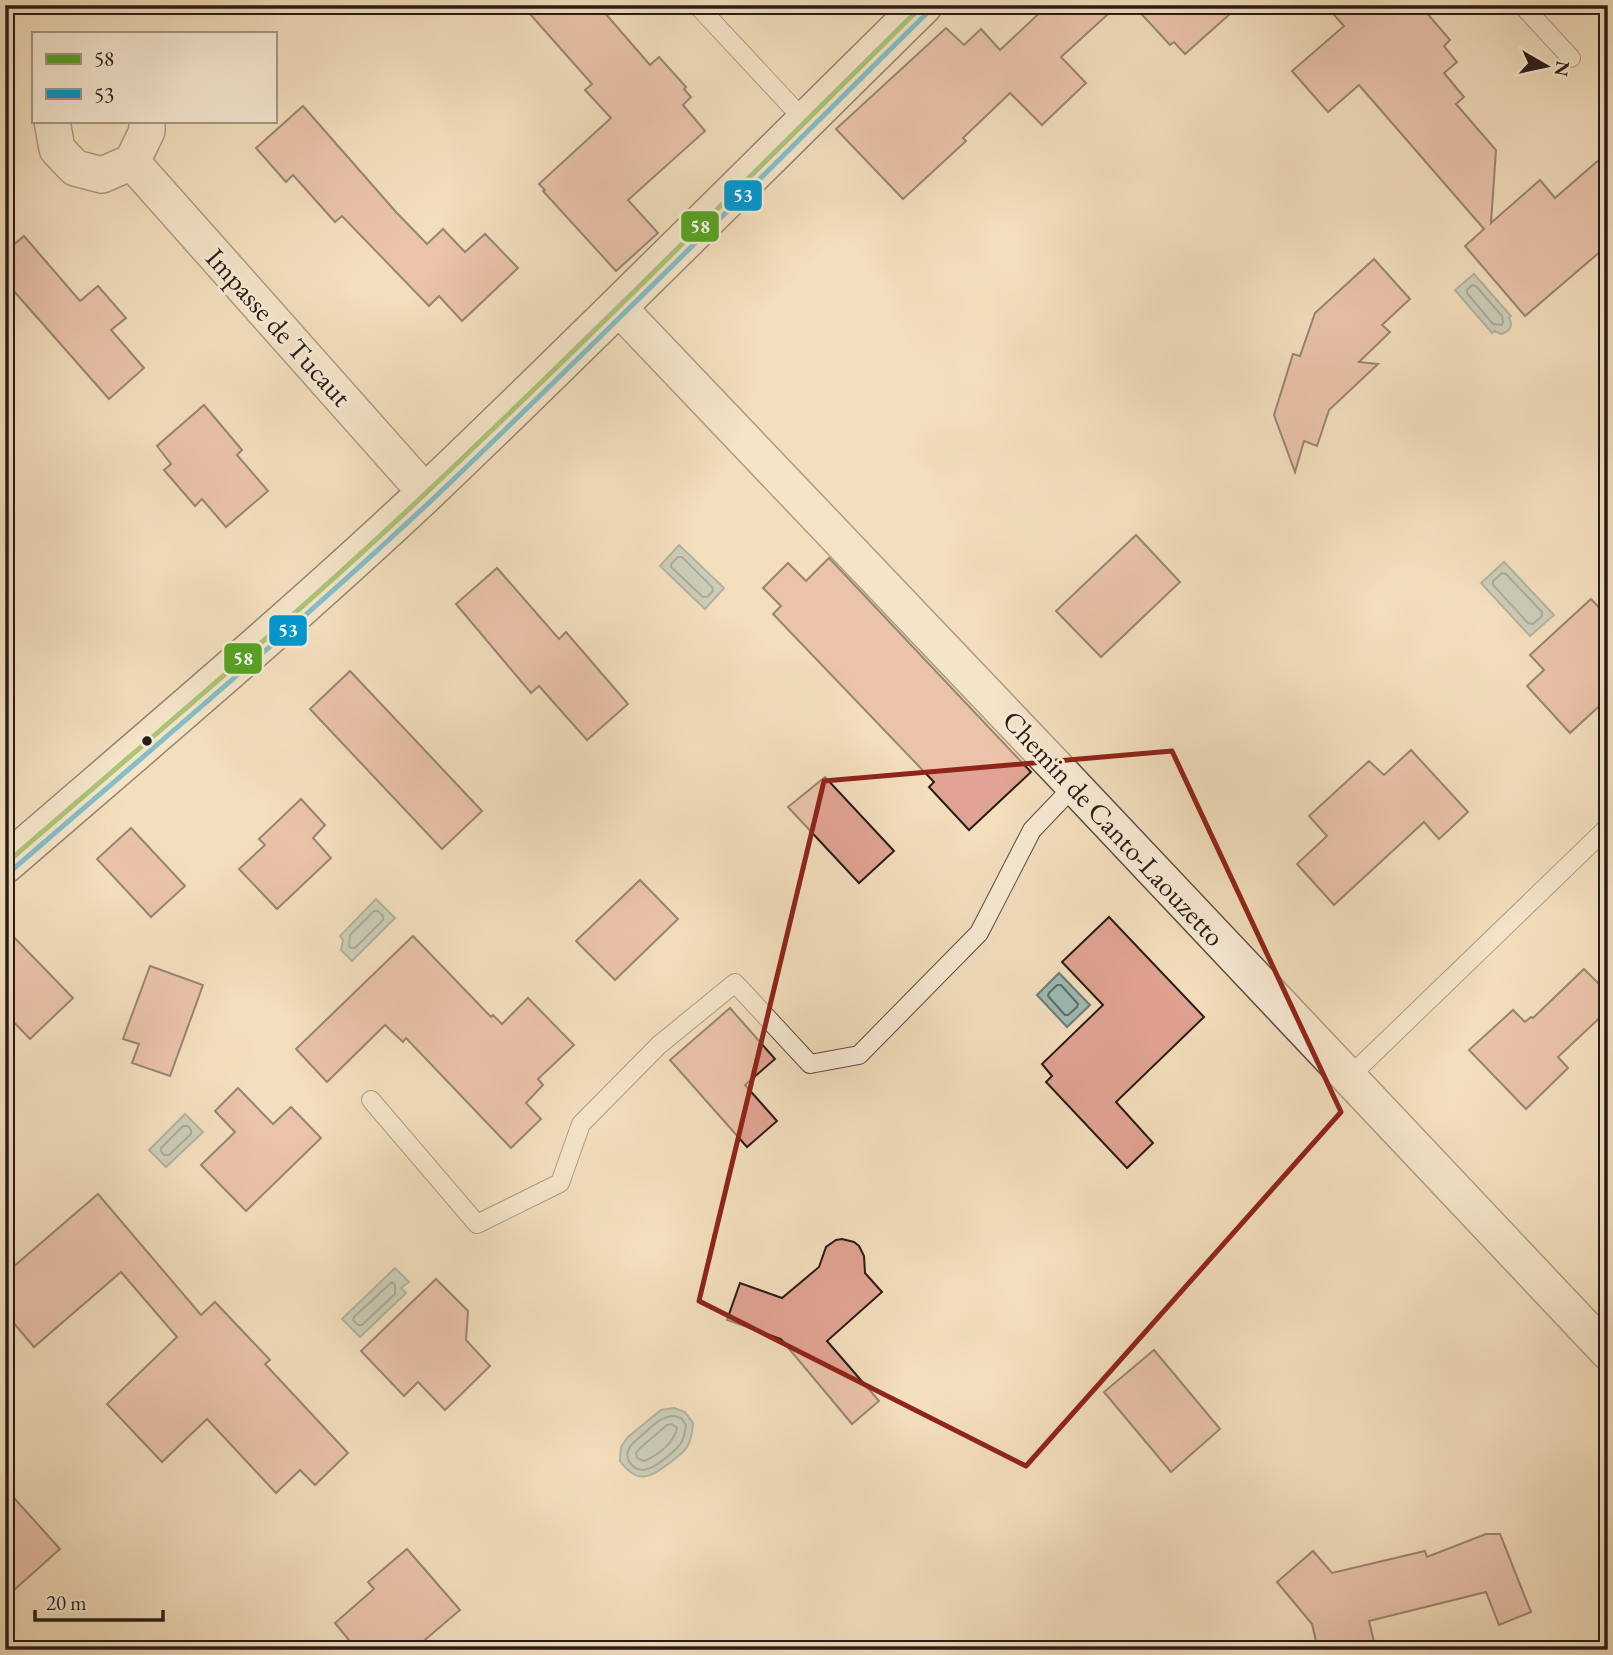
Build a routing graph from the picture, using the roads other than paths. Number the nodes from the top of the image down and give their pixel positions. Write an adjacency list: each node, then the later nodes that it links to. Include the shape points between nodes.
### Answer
1 (697, 5): 5 (lane)
2 (923, 5): 5 (main road)
3 (1522, 5): 4 (lane)
4 (1572, 58)
5 (805, 121): 9 (main road)
6 (52, 122): 8 (street, via 57,149 75,168 103,175)
7 (147, 122): 8 (street, via 148,131)
8 (132, 162): 10 (street, Impasse de Tucaut)
9 (618, 306): 10 (main road); 11 (street, Chemin de Canto-Laouzetto)
10 (426, 493): 13 (main road)
11 (1074, 786): 14 (street, Chemin de Canto-Laouzetto); 15 (lane, via 1032,830 979,933 859,1055 810,1064 735,983 659,1045 581,1124 561,1183 477,1224)
12 (1608, 827): 14 (lane)
13 (5, 864)
14 (1349, 1077): 16 (street, Chemin de Canto-Laouzetto)
15 (371, 1100)
16 (1608, 1352)

